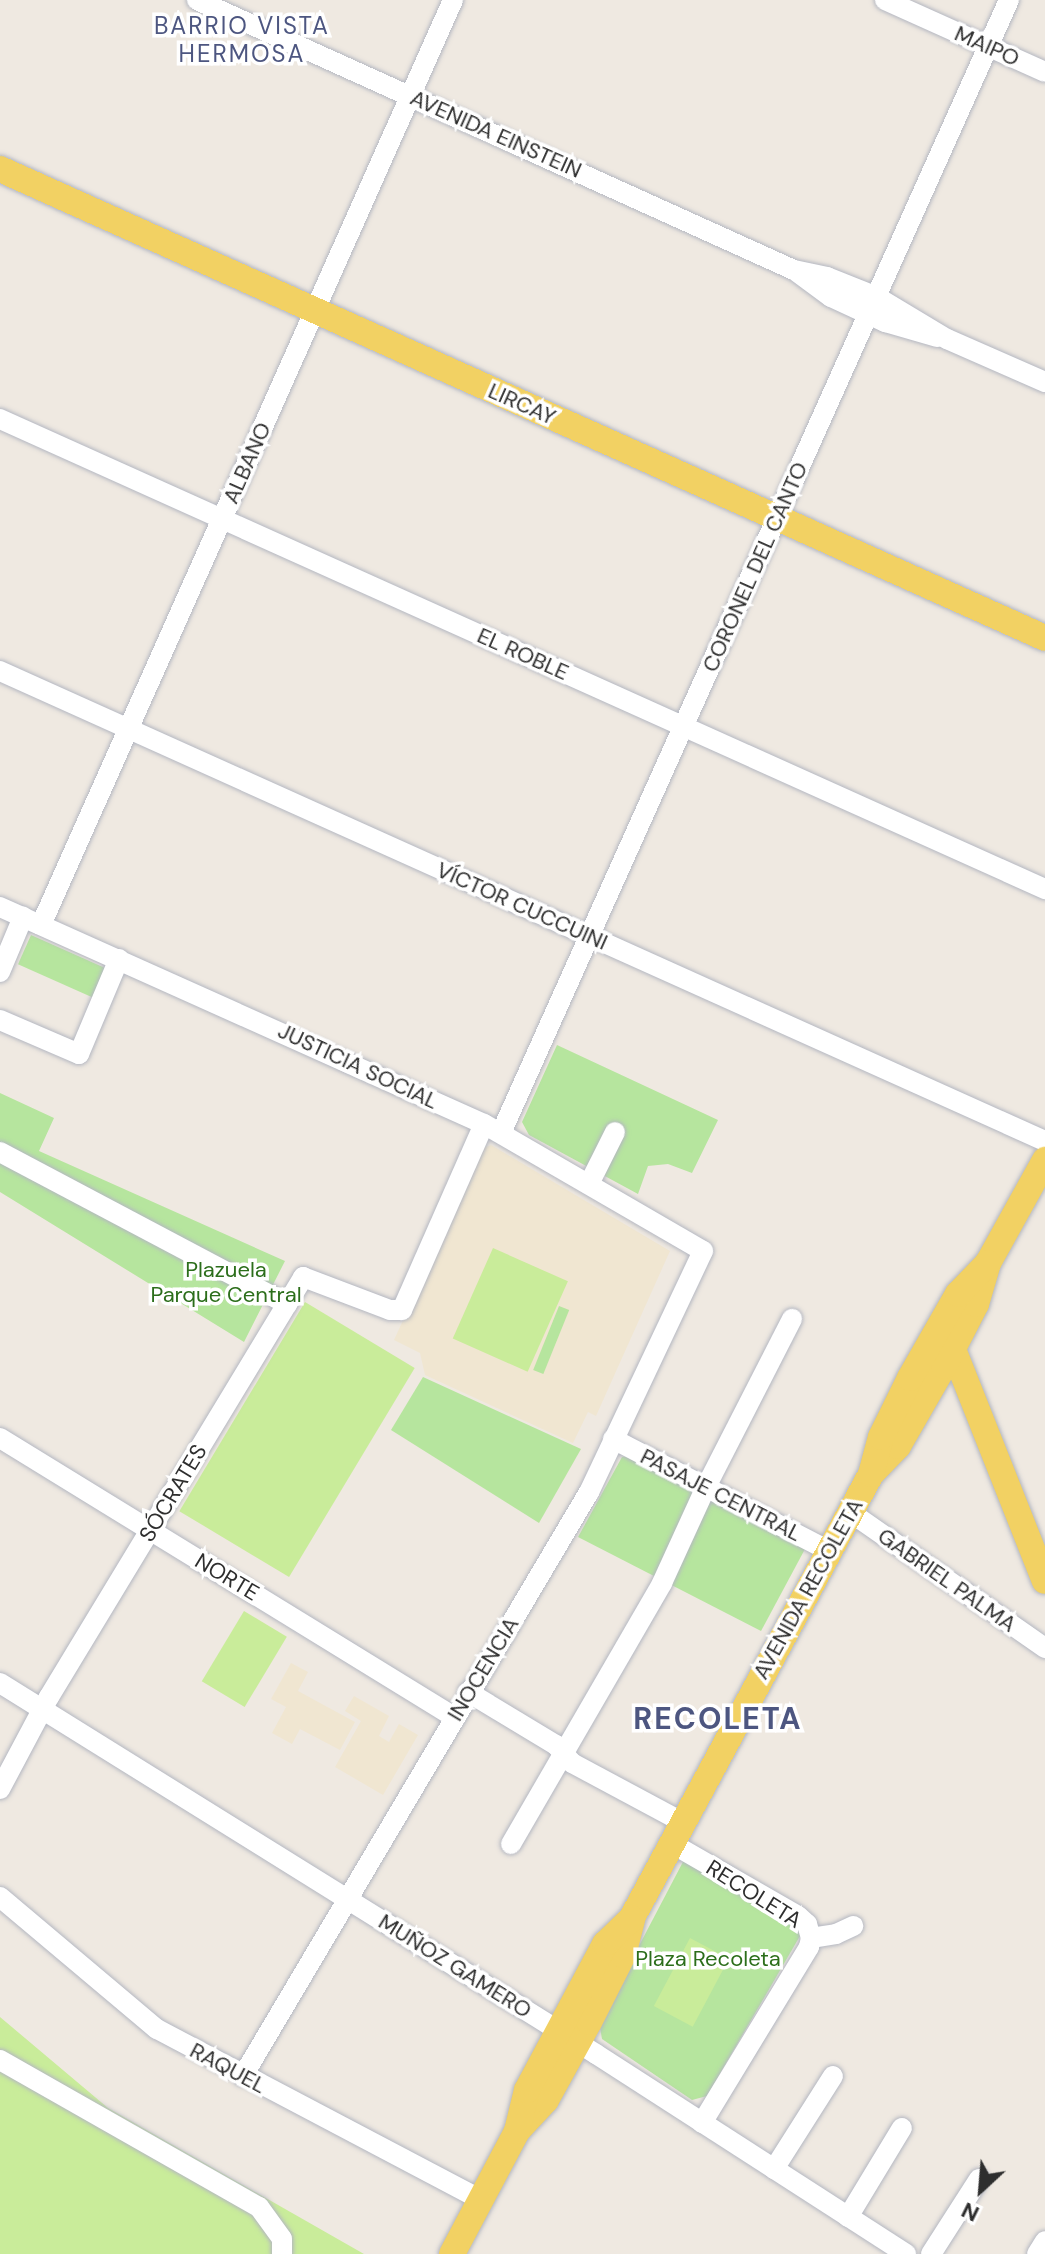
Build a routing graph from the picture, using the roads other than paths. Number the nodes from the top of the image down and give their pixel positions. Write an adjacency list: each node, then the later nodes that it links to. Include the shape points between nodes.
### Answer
1 (197, 0): 7 (street, AVENIDA EINSTEIN)
2 (453, 0): 7 (street, ALBANO)
3 (885, 0): 5 (street, MAIPO)
4 (1009, 0): 5 (street, CORONEL DEL CANTO)
5 (988, 46): 6 (street, MAIPO); 9 (street, CORONEL DEL CANTO)
6 (1045, 72)
7 (410, 95): 9 (street, AVENIDA EINSTEIN, via 794,270 831,297); 10 (street, ALBANO)
8 (0, 169): 10 (main road, LIRCAY)
9 (873, 306): 11 (street, AVENIDA EINSTEIN, via 905,330 947,339); 14 (street, CORONEL DEL CANTO)
10 (314, 310): 13 (street, ALBANO); 14 (main road, LIRCAY)
11 (1045, 382)
12 (0, 419): 13 (street, EL ROBLE)
13 (222, 518): 17 (street, EL ROBLE); 18 (street, ALBANO)
14 (776, 518): 15 (main road, LIRCAY); 17 (street, CORONEL DEL CANTO)
15 (1045, 638)
16 (0, 671): 18 (street, VÍCTOR CUCCUINI)
17 (683, 726): 19 (street, EL ROBLE); 22 (street, CORONEL DEL CANTO)
18 (128, 729): 21 (street, ALBANO); 22 (street, VÍCTOR CUCCUINI)
19 (1045, 889)
20 (0, 907): 21 (street, JUSTICIA SOCIAL)
21 (32, 921): 23 (street, JUSTICIA SOCIAL); 24 (street, ALBANO)
22 (590, 937): 26 (street, CORONEL DEL CANTO); 28 (street, VÍCTOR CUCCUINI)
23 (119, 959): 25 (street, via 79,1054); 26 (street, JUSTICIA SOCIAL)
24 (0, 972)
25 (0, 1020)
26 (493, 1129): 31 (street, JUSTICIA SOCIAL); 34 (street, CORONEL DEL CANTO, via 402,1310)
27 (615, 1132): 31 (street)
28 (1045, 1141)
29 (0, 1152): 35 (street)
30 (1045, 1160): 33 (main road, AVENIDA RECOLETA)
31 (589, 1184): 32 (street, JUSTICIA SOCIAL)
32 (703, 1251): 40 (street, INOCENCIA)
33 (988, 1263): 37 (main road, AVENIDA RECOLETA, via 958,1294); 38 (main road, AVENIDA RECOLETA, via 976,1304)
34 (303, 1277): 35 (street, SÓCRATES)
35 (287, 1304): 44 (street, SÓCRATES)
36 (792, 1319): 42 (street)
37 (942, 1321): 38 (main road); 41 (main road, AVENIDA RECOLETA, via 881,1437)
38 (953, 1351): 41 (main road, AVENIDA RECOLETA, via 898,1446); 46 (main road)
39 (0, 1438): 44 (street, NORTE)
40 (613, 1439): 42 (street, PASAJE CENTRAL); 49 (street, INOCENCIA, via 580,1508)
41 (871, 1474): 43 (main road, AVENIDA RECOLETA)
42 (706, 1487): 45 (street, PASAJE CENTRAL); 52 (street, via 662,1583)
43 (850, 1512): 45 (main road, AVENIDA RECOLETA); 47 (street, GABRIEL PALMA)
44 (151, 1531): 50 (street, SÓCRATES); 51 (street, NORTE)
45 (829, 1551): 54 (main road, AVENIDA RECOLETA)
46 (1045, 1581)
47 (1045, 1648)
48 (0, 1683): 50 (street, MUÑOZ GAMERO)
49 (468, 1692): 51 (street, INOCENCIA); 52 (street)
50 (42, 1709): 53 (street, SÓCRATES); 57 (street, MUÑOZ GAMERO)
51 (454, 1717): 57 (street, INOCENCIA)
52 (564, 1754): 54 (street); 55 (street)
53 (0, 1789)
54 (677, 1832): 59 (street, RECOLETA, via 798,1916); 60 (main road, AVENIDA RECOLETA, via 633,1916 605,1944)
55 (511, 1844)
56 (0, 1897): 62 (street, RAQUEL, via 146,2021)
57 (347, 1899): 60 (street, MUÑOZ GAMERO); 62 (street, INOCENCIA)
58 (853, 1926): 59 (street)
59 (811, 1938): 64 (street, RECOLETA)
60 (568, 2037): 64 (street, MUÑOZ GAMERO); 68 (main road, AVENIDA RECOLETA, via 527,2090 517,2131)
61 (0, 2060): 72 (street, via 259,2207 282,2239)
62 (243, 2076): 68 (street, RAQUEL)
63 (833, 2076): 66 (street)
64 (702, 2123): 66 (street, MUÑOZ GAMERO)
65 (902, 2128): 69 (street)
66 (774, 2169): 69 (street, MUÑOZ GAMERO)
67 (979, 2179): 74 (street)
68 (481, 2200): 73 (main road, AVENIDA RECOLETA)
69 (848, 2217): 71 (street, MUÑOZ GAMERO)
70 (1045, 2241): 75 (street)
71 (900, 2252)
72 (282, 2254)
73 (452, 2254)
74 (931, 2254)
75 (1037, 2254)

